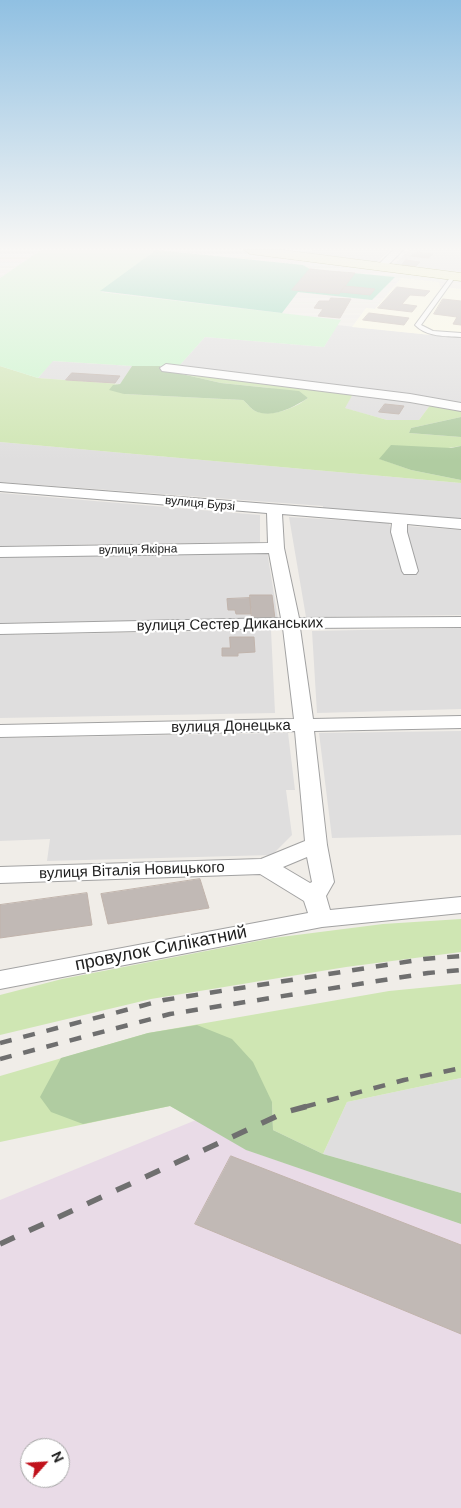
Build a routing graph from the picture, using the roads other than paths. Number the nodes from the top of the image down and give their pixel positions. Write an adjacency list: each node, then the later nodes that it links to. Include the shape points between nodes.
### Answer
1 (422, 320): 2 (lane, via 418,325 421,329)
2 (461, 335)
3 (166, 368): 4 (street)
4 (461, 406)
5 (0, 487): 6 (street, вулиця Бурзі)
6 (274, 510): 7 (street, вулиця Бурзі); 9 (street)
7 (400, 519): 8 (street, вулиця Бурзі); 11 (street)
8 (461, 524)
9 (276, 548): 10 (street, вулиця Якірна); 13 (street)
10 (0, 552)
11 (410, 571)
12 (461, 622): 13 (street, вулиця Сестер Диканських)
13 (291, 623): 14 (street, вулиця Сестер Диканських); 16 (street)
14 (0, 629)
15 (461, 722): 16 (street, вулиця Донецька)
16 (304, 725): 17 (street, вулиця Донецька); 18 (street)
17 (0, 731)
18 (316, 845): 19 (street, вулиця Віталія Новицького); 21 (street, via 323,882)
19 (264, 866): 20 (street, вулиця Віталія Новицького); 21 (street)
20 (0, 875)
21 (314, 896): 23 (street)
22 (461, 905): 23 (street)
23 (322, 919): 24 (street, провулок Силікатний)
24 (0, 980)

